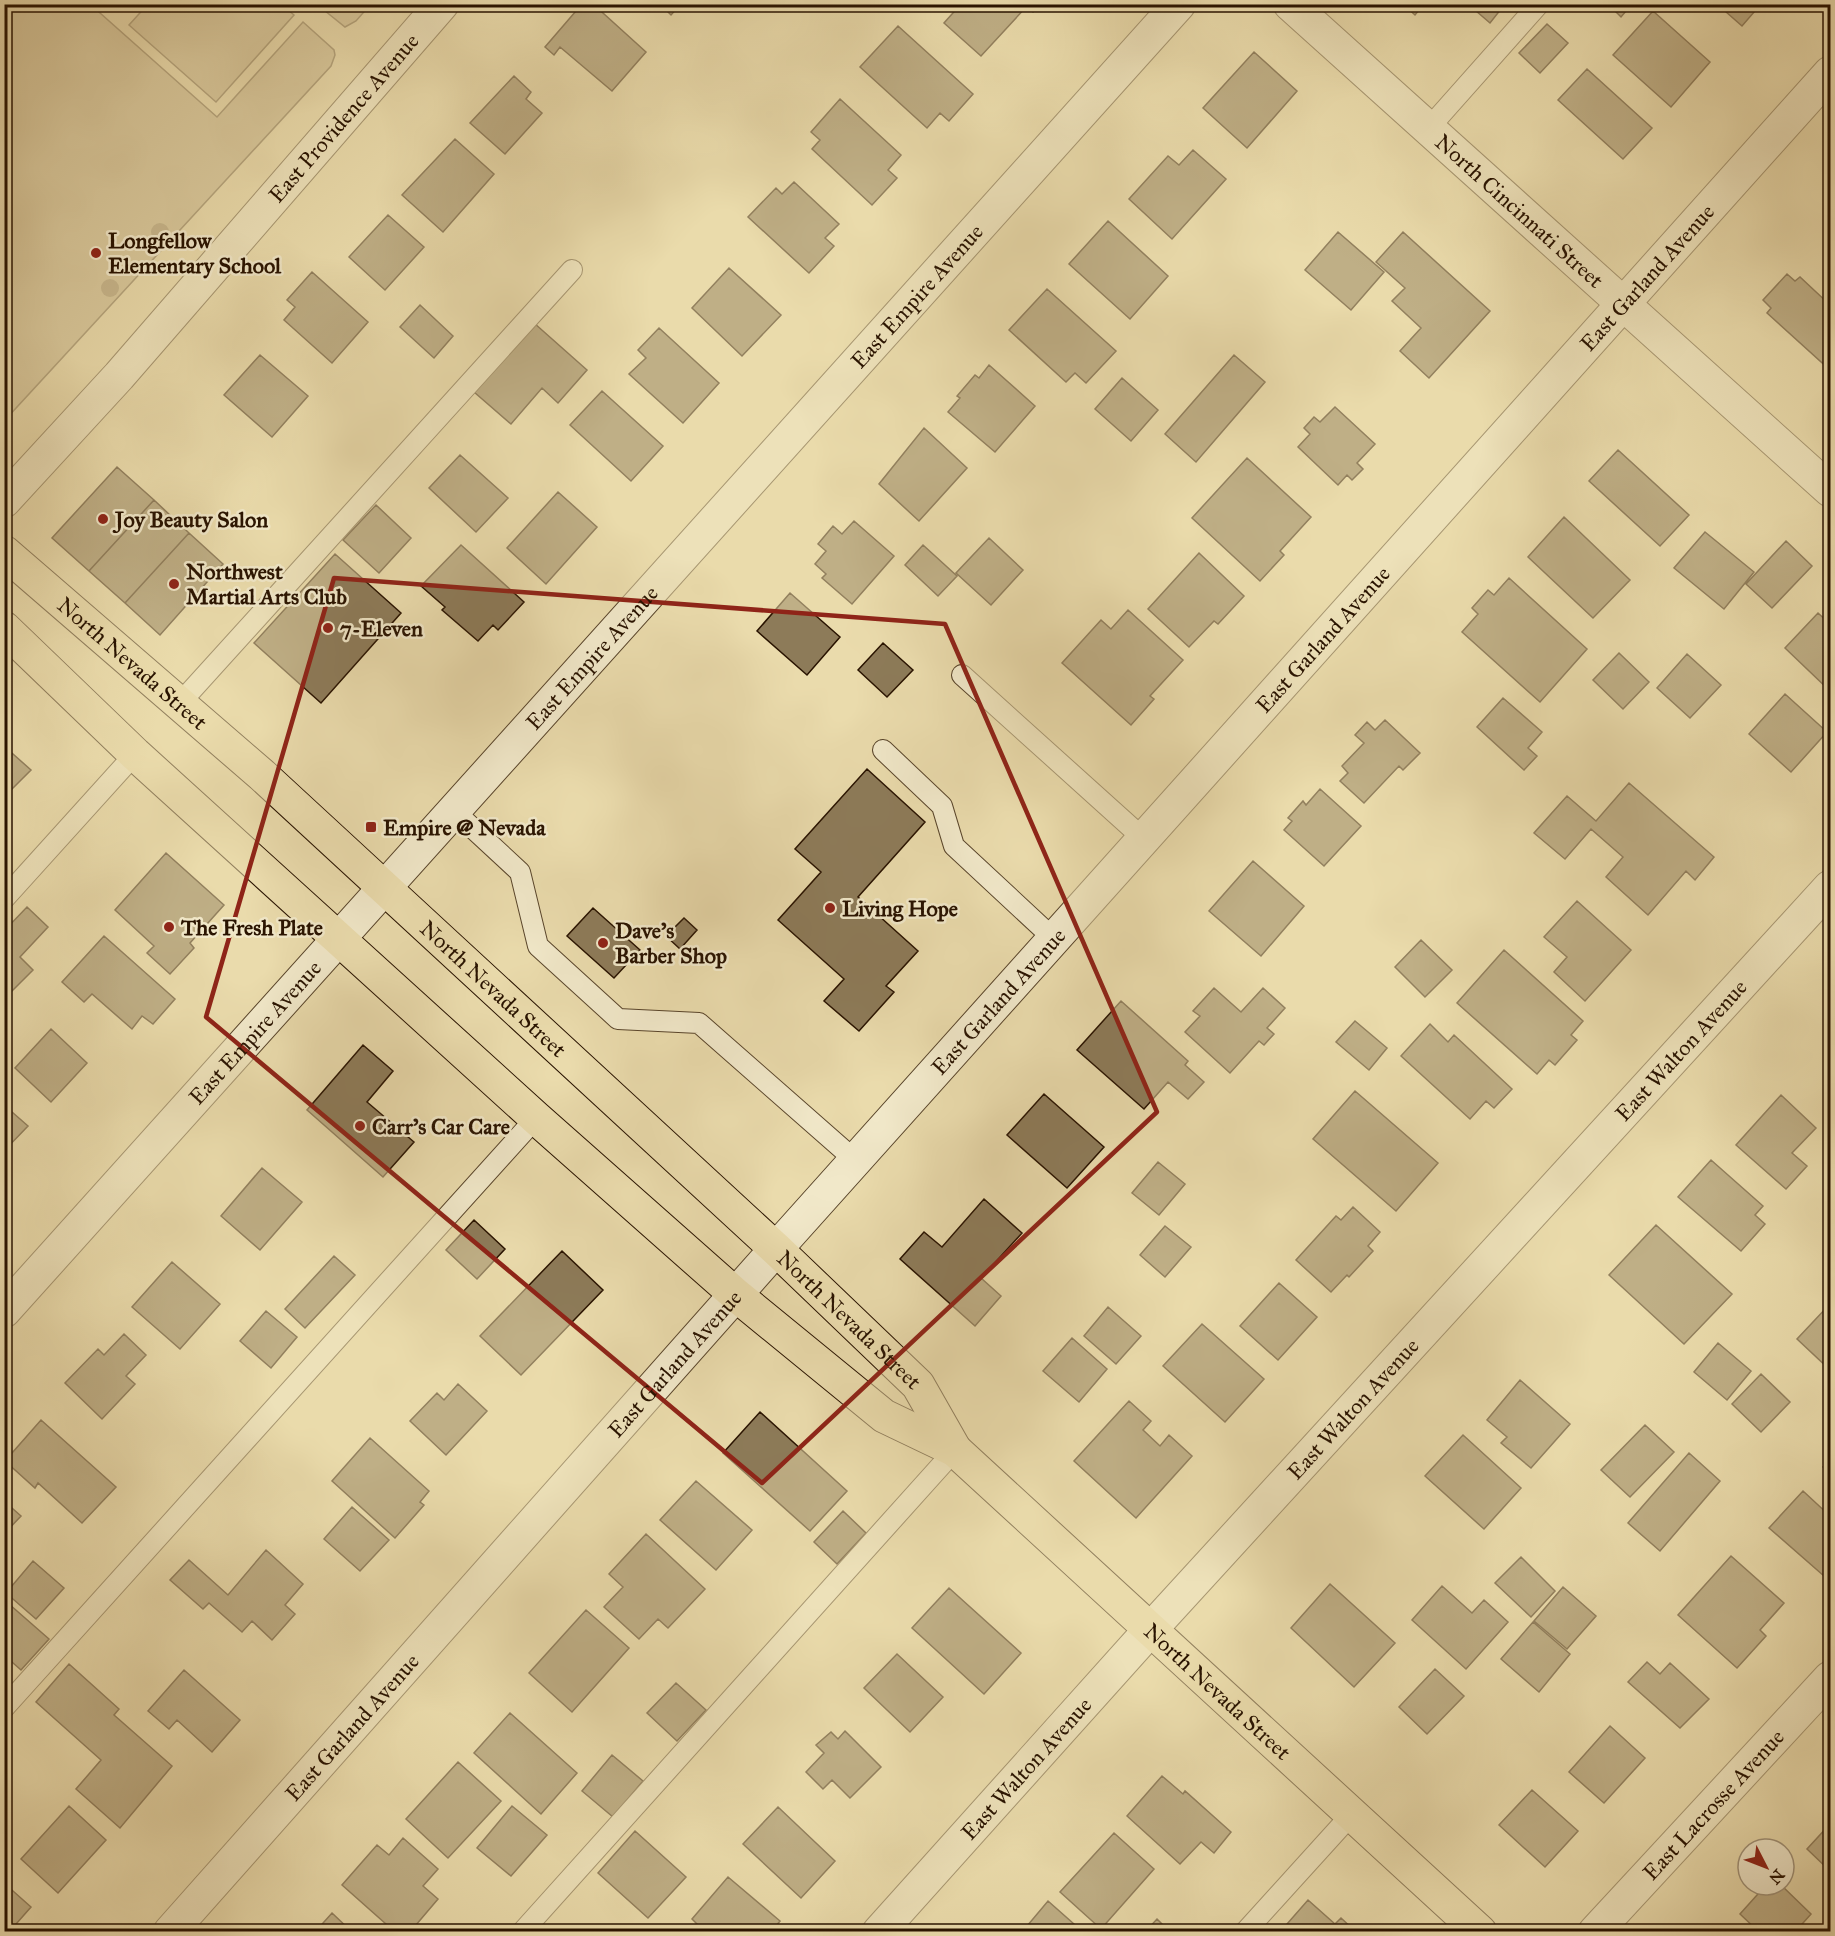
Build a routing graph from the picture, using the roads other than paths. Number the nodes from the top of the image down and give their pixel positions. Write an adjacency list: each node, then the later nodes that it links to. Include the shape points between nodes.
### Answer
1 (442, 4): 10 (street, East Providence Avenue, via 119,376)
2 (1179, 4): 17 (street, East Empire Avenue)
3 (1290, 4): 6 (street, North Cincinnati Street)
4 (1539, 4): 6 (lane)
5 (1830, 73): 8 (street, East Garland Avenue)
6 (1428, 129): 8 (street, North Cincinnati Street)
7 (572, 270): 14 (lane)
8 (1624, 304): 9 (street, North Cincinnati Street); 18 (street, East Garland Avenue)
9 (1829, 486)
10 (4, 501)
11 (4, 552): 14 (main road, North Nevada Street)
12 (4, 628): 16 (main road, North Nevada Street)
13 (962, 675): 18 (lane)
14 (180, 703): 20 (main road, North Nevada Street)
15 (883, 750): 23 (lane, via 942,806 954,846)
16 (135, 754): 21 (lane); 22 (main road, North Nevada Street)
17 (453, 810): 20 (street, East Empire Avenue); 25 (lane, via 520,872 538,946 618,1019 699,1023)
18 (1144, 840): 23 (street, East Garland Avenue)
19 (1830, 886): 30 (street, East Walton Avenue)
20 (385, 888): 22 (street, East Empire Avenue); 26 (main road, North Nevada Street)
21 (4, 900)
22 (338, 938): 24 (main road, North Nevada Street); 28 (street, East Empire Avenue)
23 (1054, 939): 25 (street, East Garland Avenue)
24 (536, 1118): 27 (main road, North Nevada Street); 32 (lane)
25 (856, 1161): 26 (street, East Garland Avenue)
26 (776, 1249): 27 (street, East Garland Avenue); 29 (main road, North Nevada Street, via 918,1385)
27 (736, 1295): 29 (main road, North Nevada Street, via 884,1416); 34 (street, East Garland Avenue)
28 (4, 1311)
29 (955, 1450): 30 (main road, North Nevada Street); 35 (lane)
30 (1150, 1630): 33 (main road, North Nevada Street); 36 (street, East Walton Avenue)
31 (1830, 1678): 39 (street, East Lacrosse Avenue)
32 (4, 1708)
33 (1351, 1815): 37 (lane); 38 (main road, North Nevada Street)
34 (170, 1932)
35 (522, 1932)
36 (879, 1932)
37 (1245, 1932)
38 (1480, 1932)
39 (1595, 1932)

